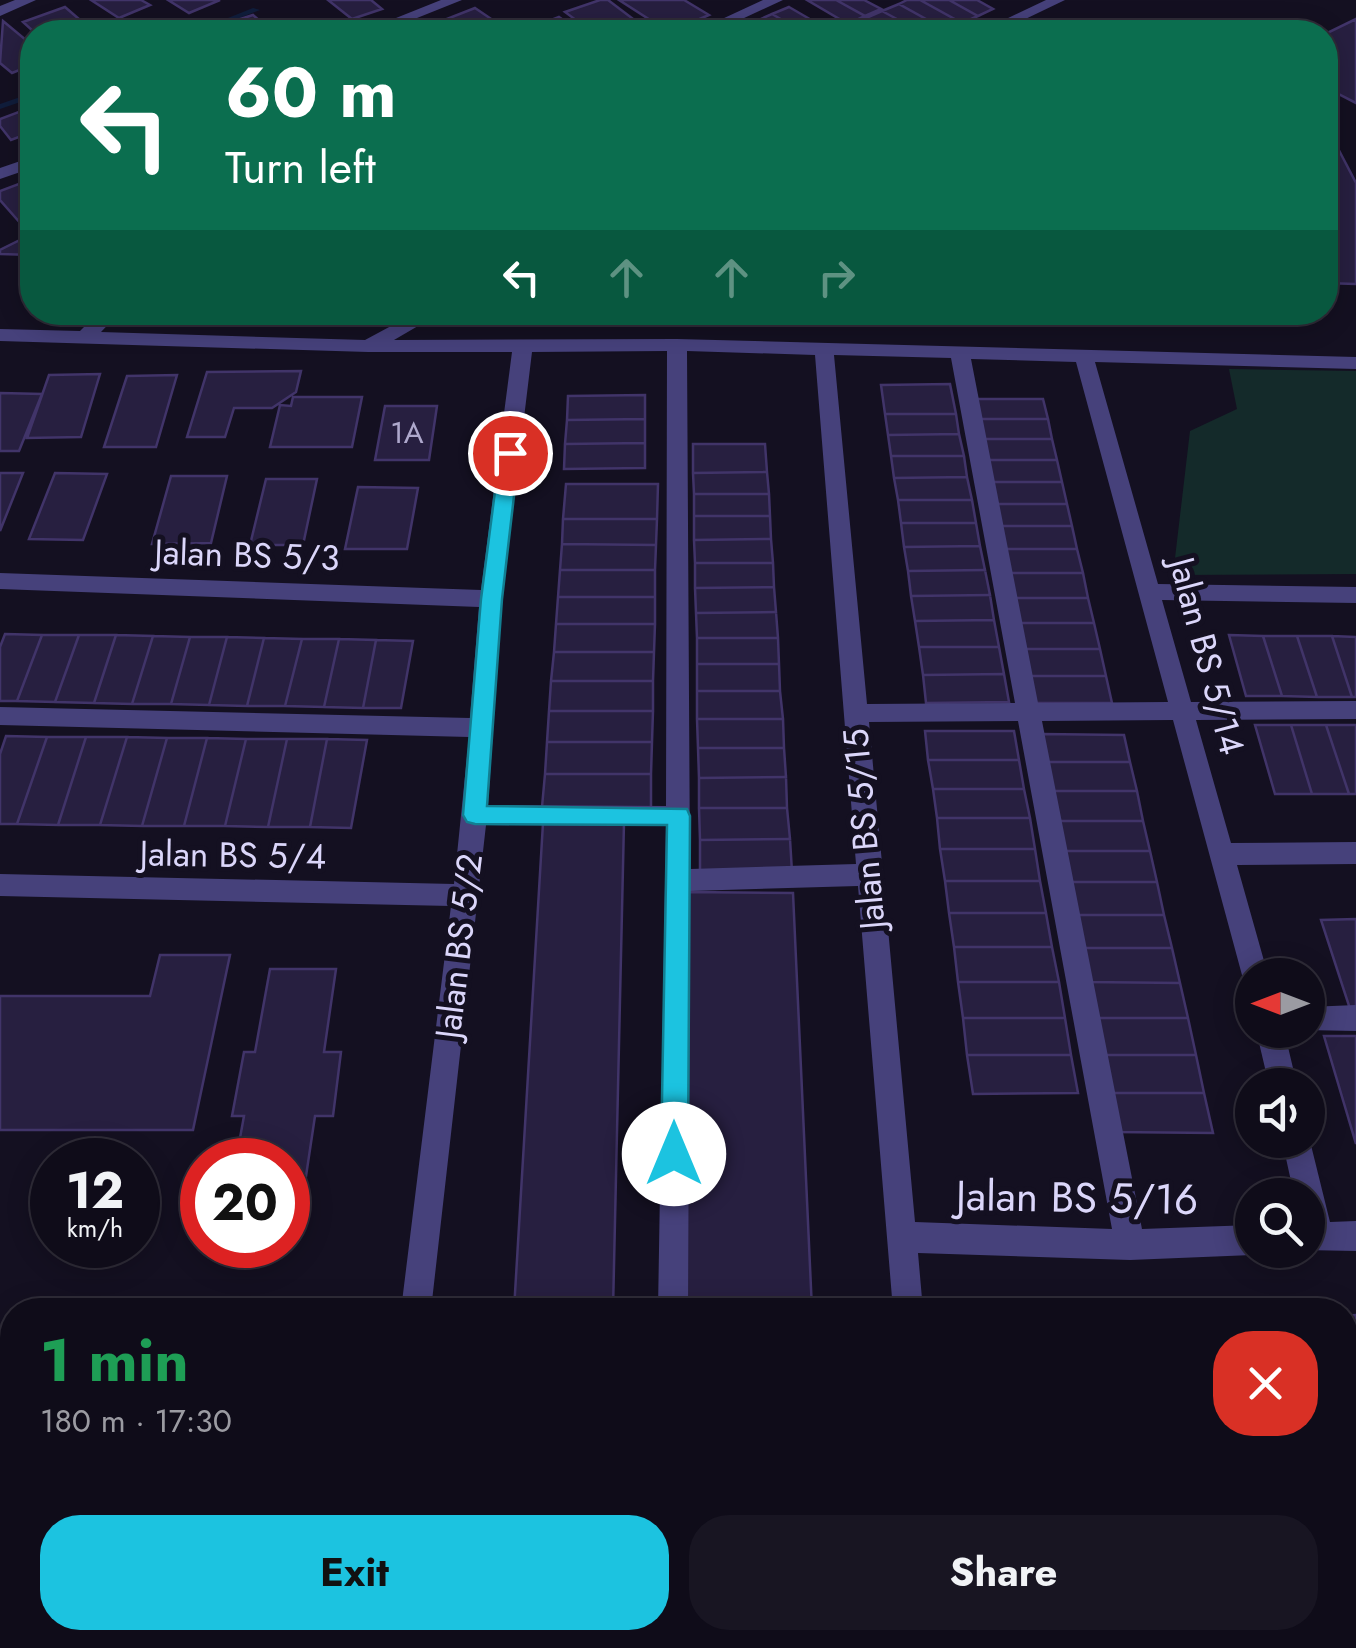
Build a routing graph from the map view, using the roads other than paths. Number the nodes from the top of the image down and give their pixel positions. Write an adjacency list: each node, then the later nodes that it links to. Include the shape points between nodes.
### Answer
1 (29, 0): 5 (street)
2 (455, 0): 6 (street)
3 (776, 0): 7 (street)
4 (1058, 0): 8 (street)
5 (0, 12)
6 (401, 20)
7 (730, 20)
8 (1014, 20)
9 (98, 325): 12 (street)
10 (408, 325): 15 (street)
11 (0, 335): 12 (street)
12 (84, 338): 15 (street)
13 (524, 344): 14 (street); 15 (street); 23 (street, Jalan BS 5/2)
14 (678, 344): 16 (street); 31 (street)
15 (368, 346)
16 (824, 348): 17 (street); 27 (street, Jalan BS 5/15)
17 (960, 353): 18 (street); 26 (street)
18 (1084, 357): 19 (street); 21 (street, Jalan BS 5/14)
19 (1356, 363)
20 (0, 581): 23 (street, Jalan BS 5/3)
21 (1151, 592): 22 (street); 25 (street, Jalan BS 5/14)
22 (1356, 594)
23 (492, 599): 29 (street, Jalan BS 5/2)
24 (1356, 710): 25 (street)
25 (1183, 711): 26 (street); 33 (street, Jalan BS 5/14)
26 (1028, 712): 27 (street); 45 (street)
27 (854, 713): 34 (street, Jalan BS 5/15)
28 (0, 716): 29 (street)
29 (482, 728): 30 (street, Jalan BS 5/2)
30 (475, 815): 31 (street); 37 (street, Jalan BS 5/2)
31 (679, 816): 35 (street)
32 (1356, 853): 33 (street)
33 (1222, 854): 38 (street, Jalan BS 5/14)
34 (869, 874): 35 (street); 43 (street, Jalan BS 5/15)
35 (677, 880): 47 (street)
36 (0, 885): 37 (street, Jalan BS 5/4)
37 (464, 895): 46 (street, Jalan BS 5/2)
38 (1250, 958)
39 (1356, 1018): 40 (street)
40 (1325, 1019)
41 (1356, 1236): 42 (street)
42 (1325, 1237)
43 (900, 1238): 45 (street, Jalan BS 5/16); 48 (street, Jalan BS 5/15)
44 (1235, 1241): 45 (street, Jalan BS 5/16)
45 (1130, 1245)
46 (417, 1298)
47 (673, 1298)
48 (907, 1298)

